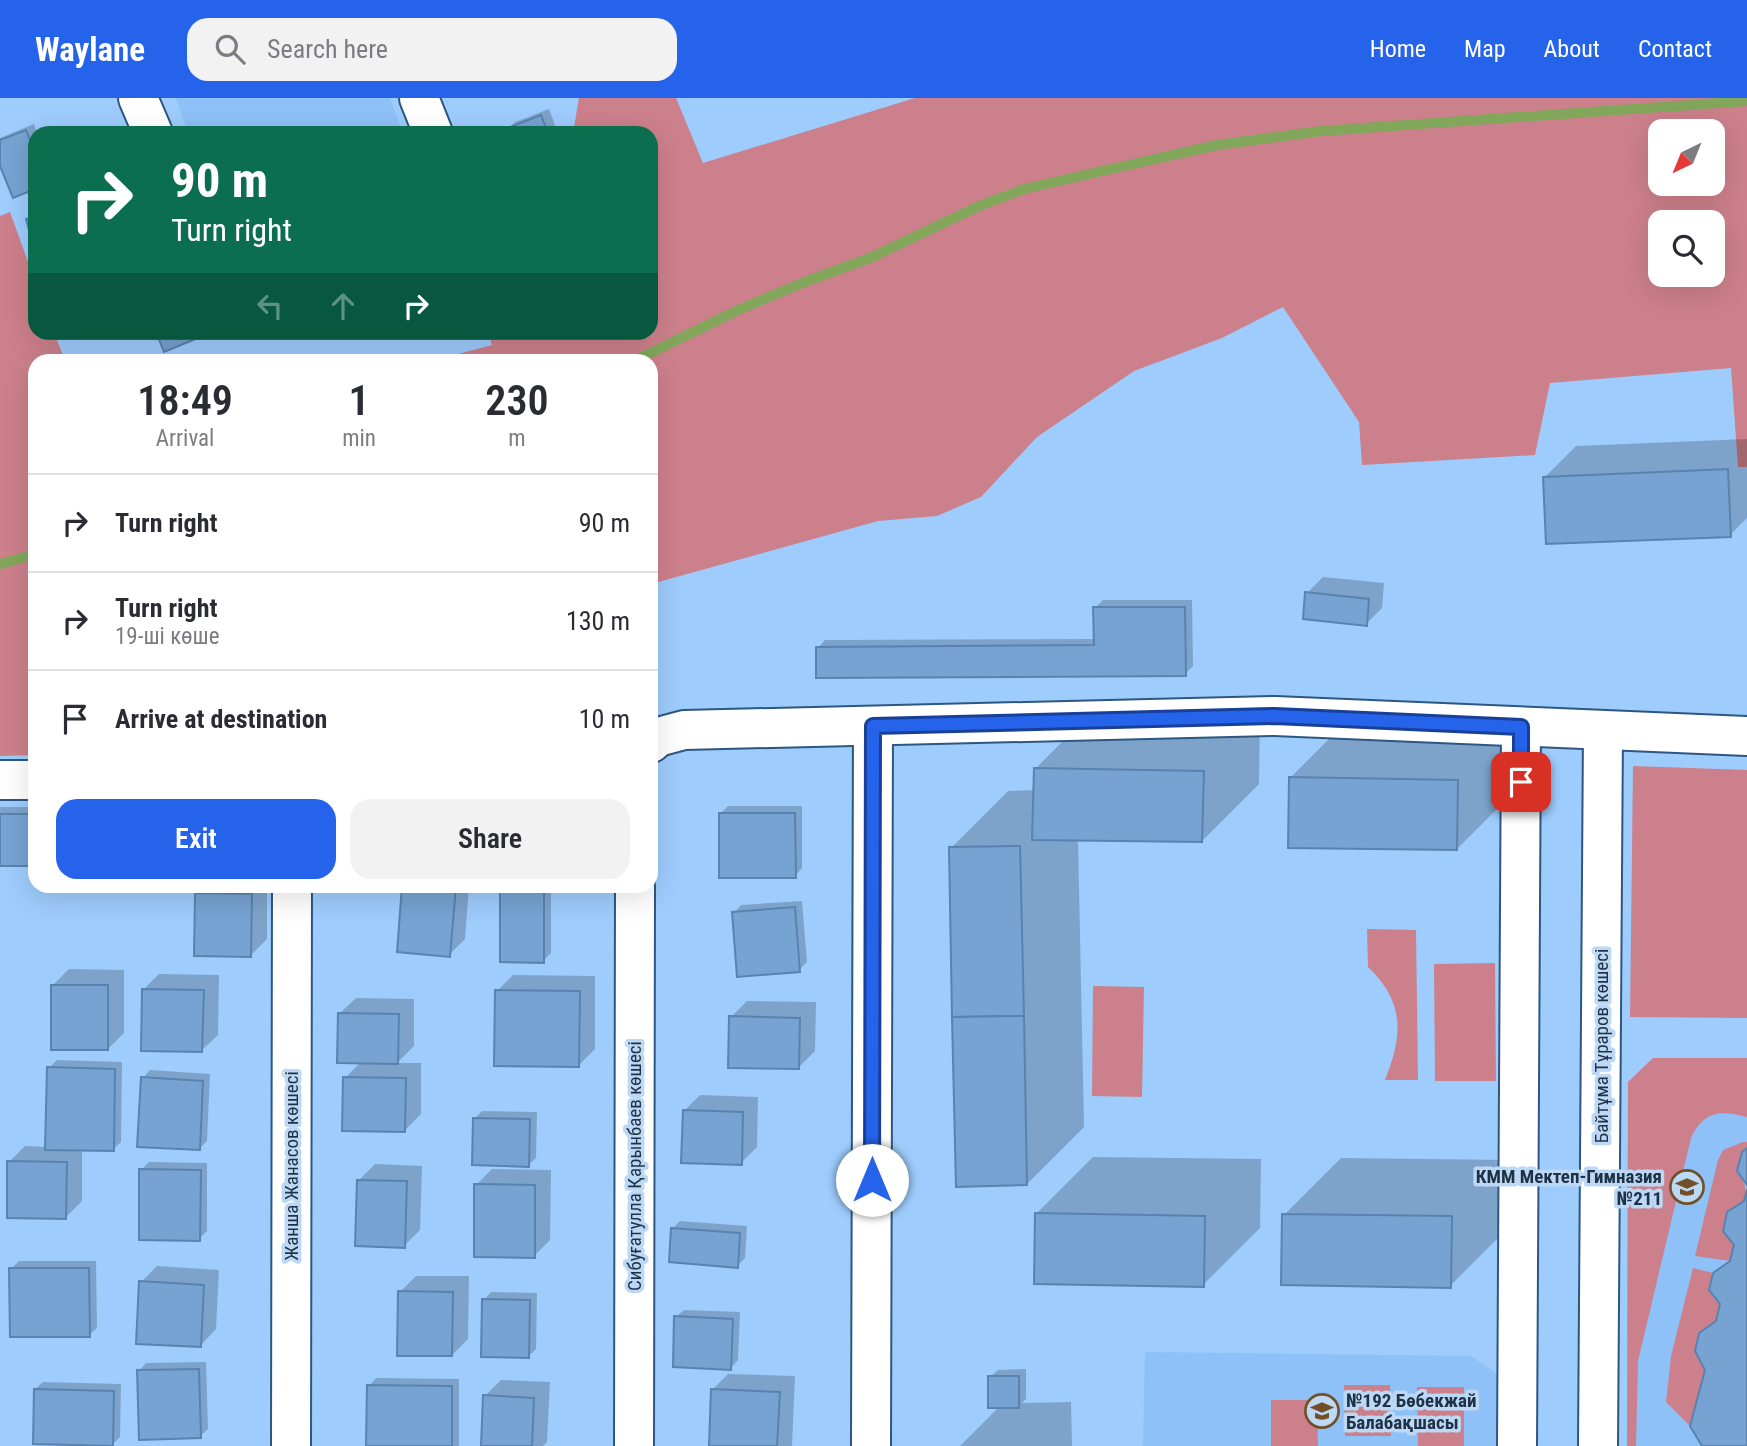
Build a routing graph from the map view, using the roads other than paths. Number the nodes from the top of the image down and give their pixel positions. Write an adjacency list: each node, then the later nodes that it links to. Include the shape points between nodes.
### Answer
1 (138, 98): 3 (street)
2 (419, 98): 4 (street)
3 (150, 126)
4 (430, 126)
5 (873, 726): 6 (street, via 1275,716); 9 (street, via 684,730); 16 (street)
6 (1521, 727): 7 (street); 17 (street)
7 (1603, 731): 8 (street); 18 (street, Байтұма Тұраров көшесі)
8 (1747, 736)
9 (658, 737)
10 (0, 780): 11 (street)
11 (28, 780)
12 (292, 893): 14 (street, Жанша Жанасов көшесі)
13 (635, 893): 15 (street, Сибуғатулла Қарынбаев көшесі)
14 (291, 1446)
15 (634, 1446)
16 (871, 1446)
17 (1517, 1446)
18 (1598, 1446)

